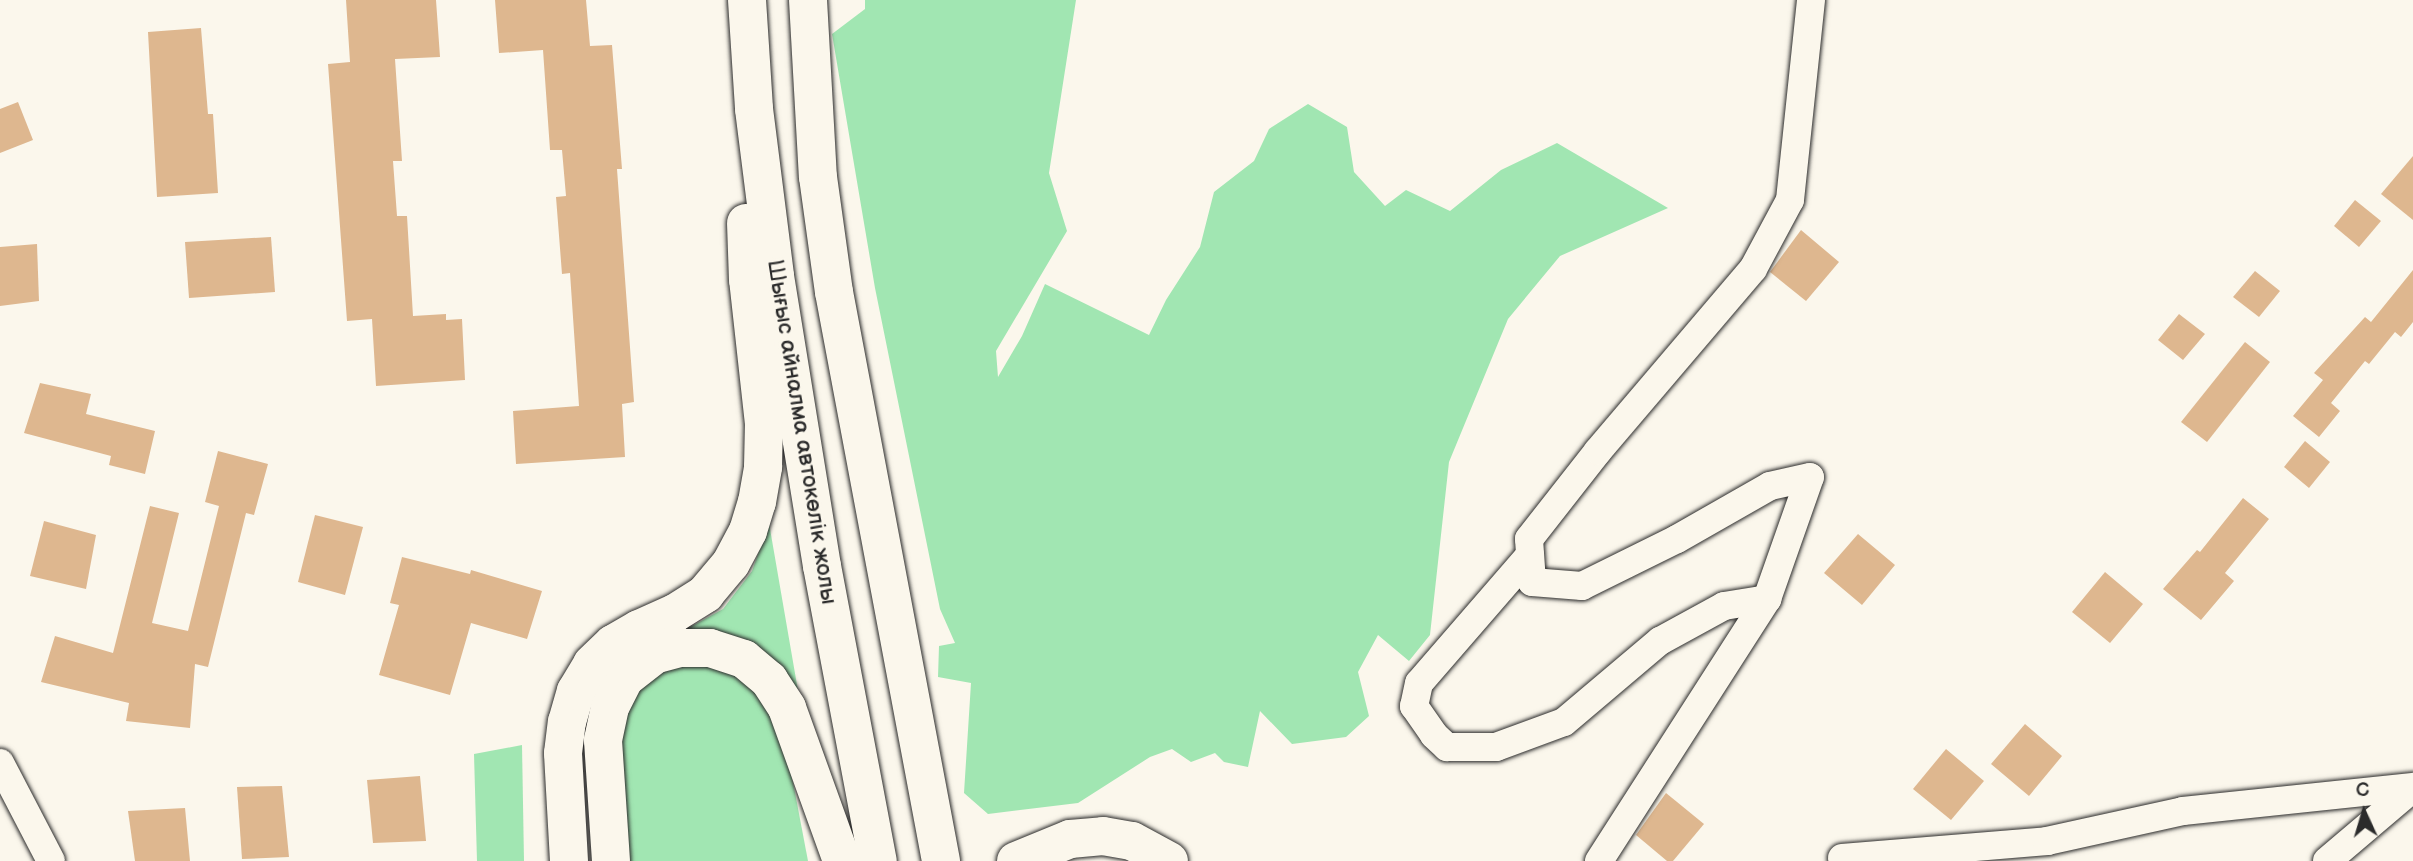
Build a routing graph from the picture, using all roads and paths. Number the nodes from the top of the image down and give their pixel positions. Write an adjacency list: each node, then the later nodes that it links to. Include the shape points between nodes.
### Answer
1 (747, 0): 4 (main road, Шығыс айналма автокөлік жолы)
2 (808, 0): 17 (main road, via 818,177 834,292)
3 (1811, 0): 5 (street, via 1790,200 1753,269 1529,539)
4 (754, 109): 13 (main road, via 746,231 764,424 757,502 731,564 705,594 613,644 592,664 576,691 563,753); 16 (main road, Шығыс айналма автокөлік жолы, via 775,275 820,552)
5 (1530, 555): 6 (street, via 1532,582 1582,586 1770,486 1810,477); 6 (street, via 1419,683 1414,706 1447,747 1496,747 1564,722 1660,640 1724,606)
6 (1767, 599): 19 (street)
7 (0, 763): 12 (street)
8 (2413, 788): 10 (street); 11 (street, via 2183,811 2046,841)
9 (1030, 854): 18 (main road, via 1070,839 1103,836 1132,841)
10 (2340, 856)
11 (1842, 858)
12 (51, 861)
13 (569, 861)
14 (611, 861): 15 (main road, via 603,740 610,707 625,678 654,655 680,648 710,648 744,659 769,680 787,708)
15 (842, 861)
16 (878, 861)
17 (941, 861)
18 (1169, 861)
19 (1598, 861)

